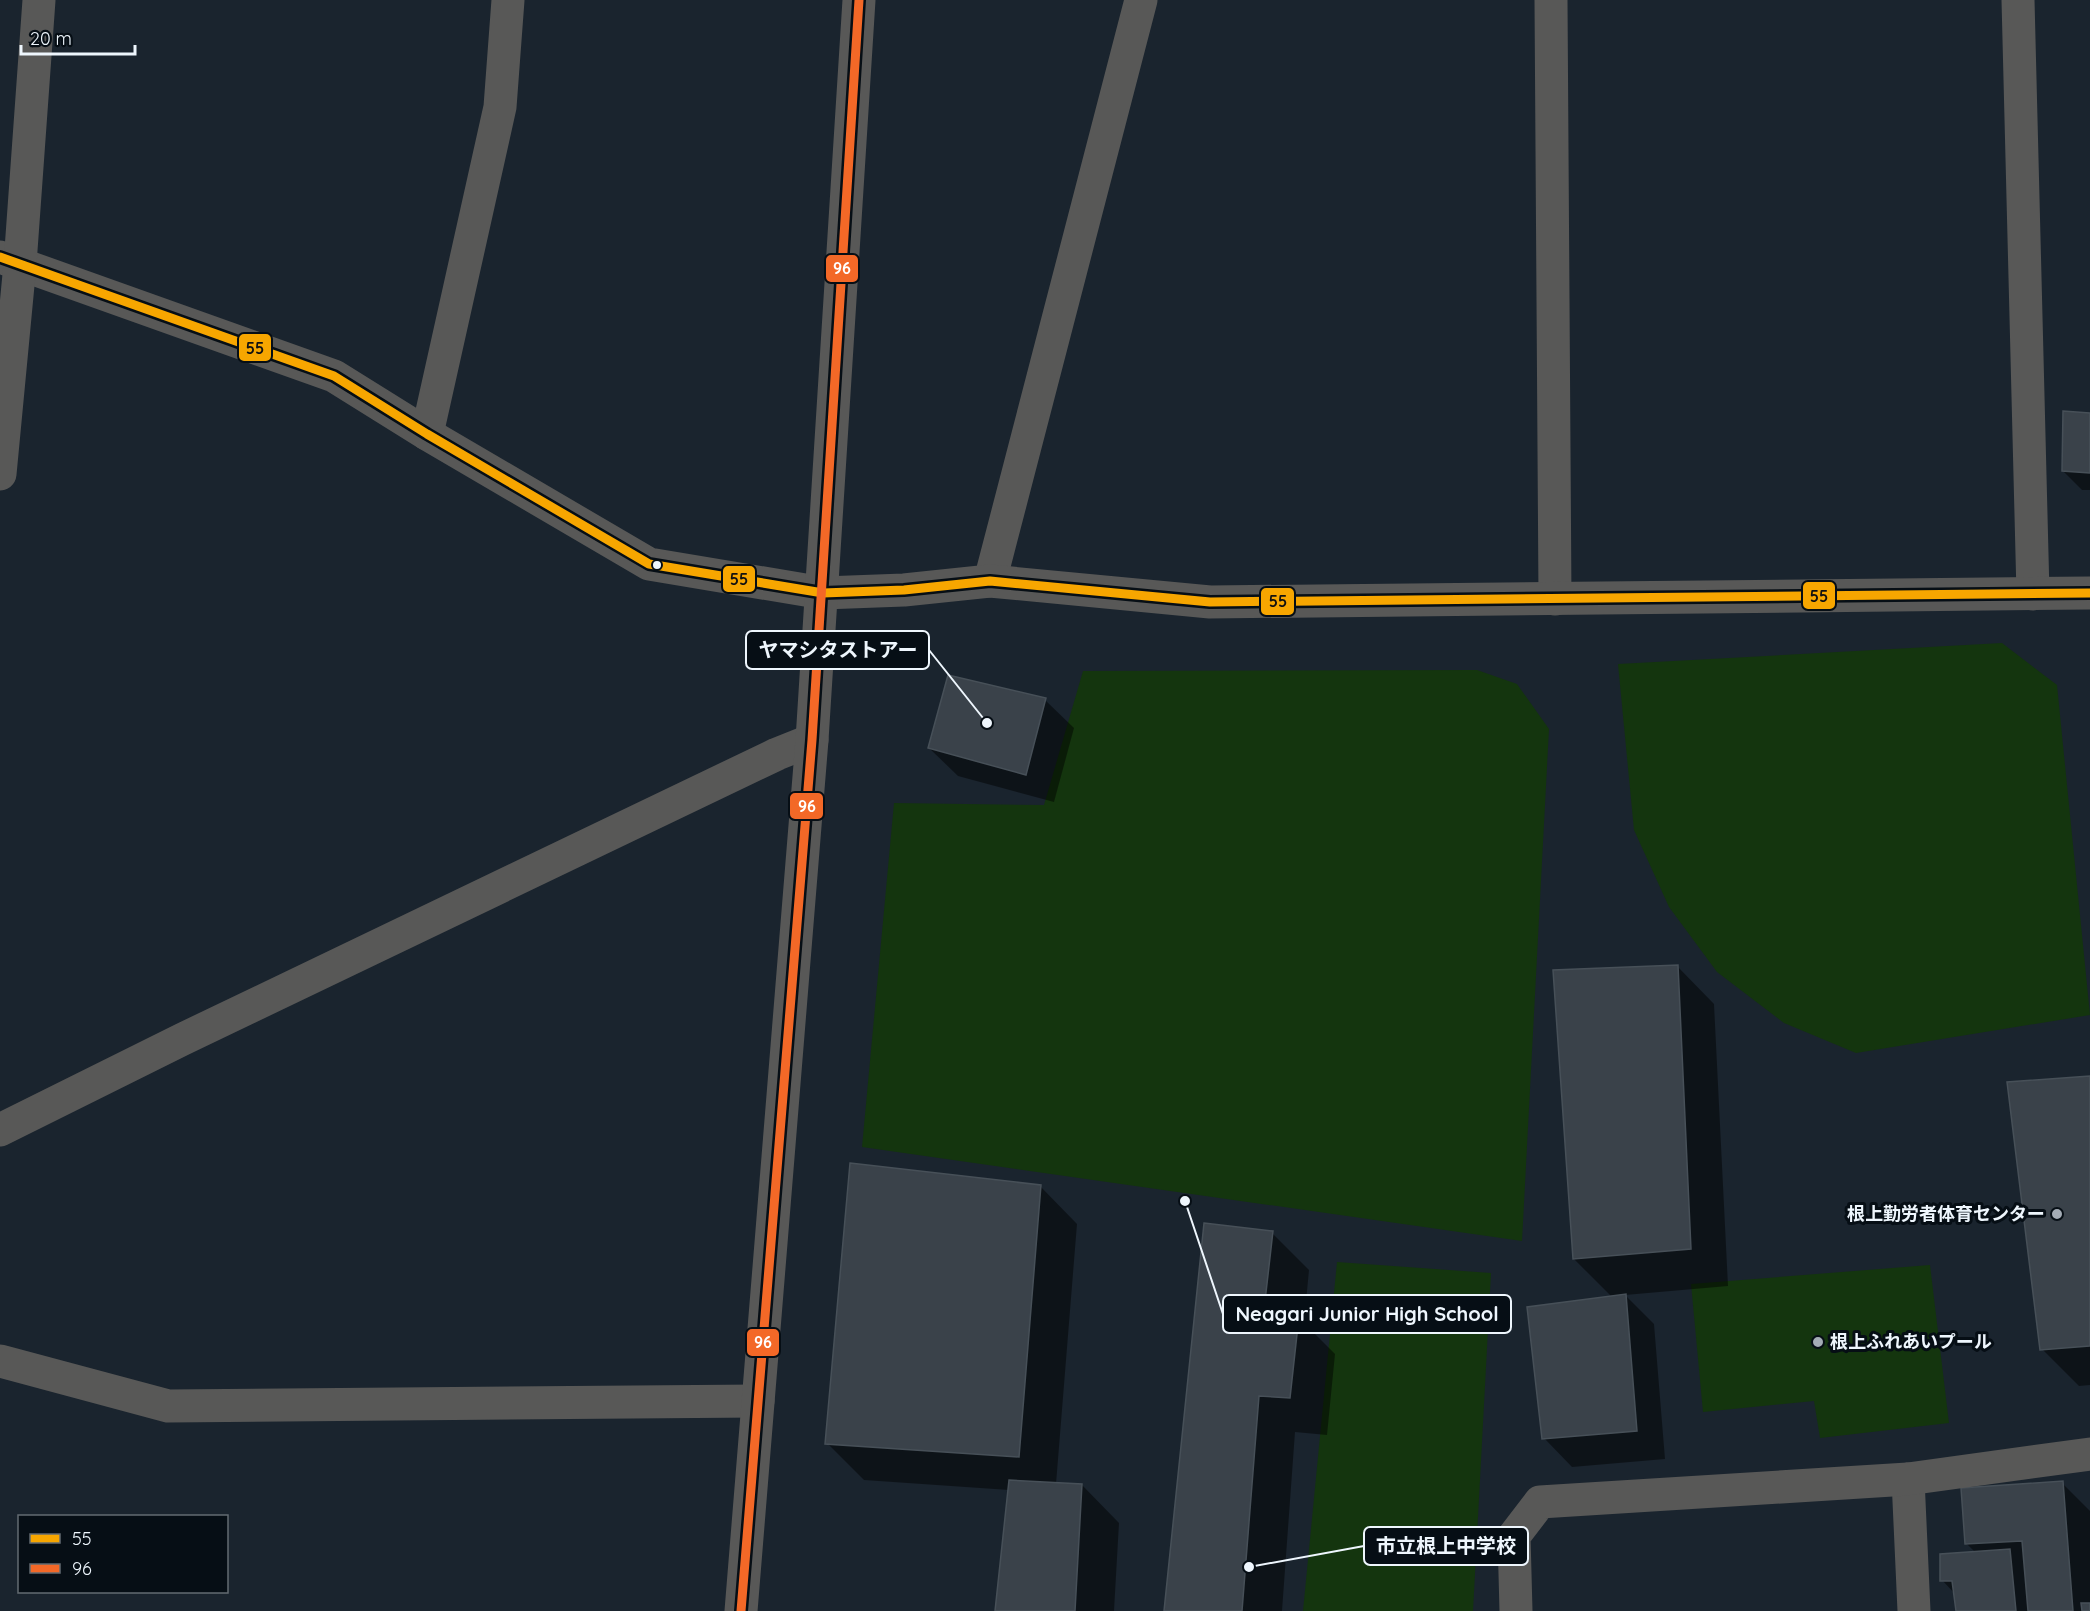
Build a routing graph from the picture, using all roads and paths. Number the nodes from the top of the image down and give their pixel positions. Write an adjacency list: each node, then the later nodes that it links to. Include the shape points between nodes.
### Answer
1 (39, 0): 7 (street)
2 (508, 0): 8 (street, via 500,107)
3 (860, 0): 11 (street)
4 (1141, 0): 10 (street)
5 (1551, 0): 14 (street)
6 (2018, 0): 13 (street)
7 (10, 260): 8 (street, via 334,376); 9 (street)
8 (427, 434): 11 (street, via 649,564)
9 (0, 474)
10 (990, 581): 11 (street); 14 (street, via 1210,603)
11 (823, 593): 15 (street)
12 (2090, 593): 13 (street)
13 (2033, 594): 14 (street)
14 (1555, 599)
15 (813, 740): 16 (street, via 766,759); 18 (street)
16 (0, 1130)
17 (0, 1361): 18 (street, via 168,1406)
18 (758, 1401): 21 (street)
19 (2090, 1454): 20 (street)
20 (1908, 1479): 22 (street, via 1540,1502 1514,1536); 23 (street)
21 (741, 1611)
22 (1516, 1611)
23 (1914, 1611)

